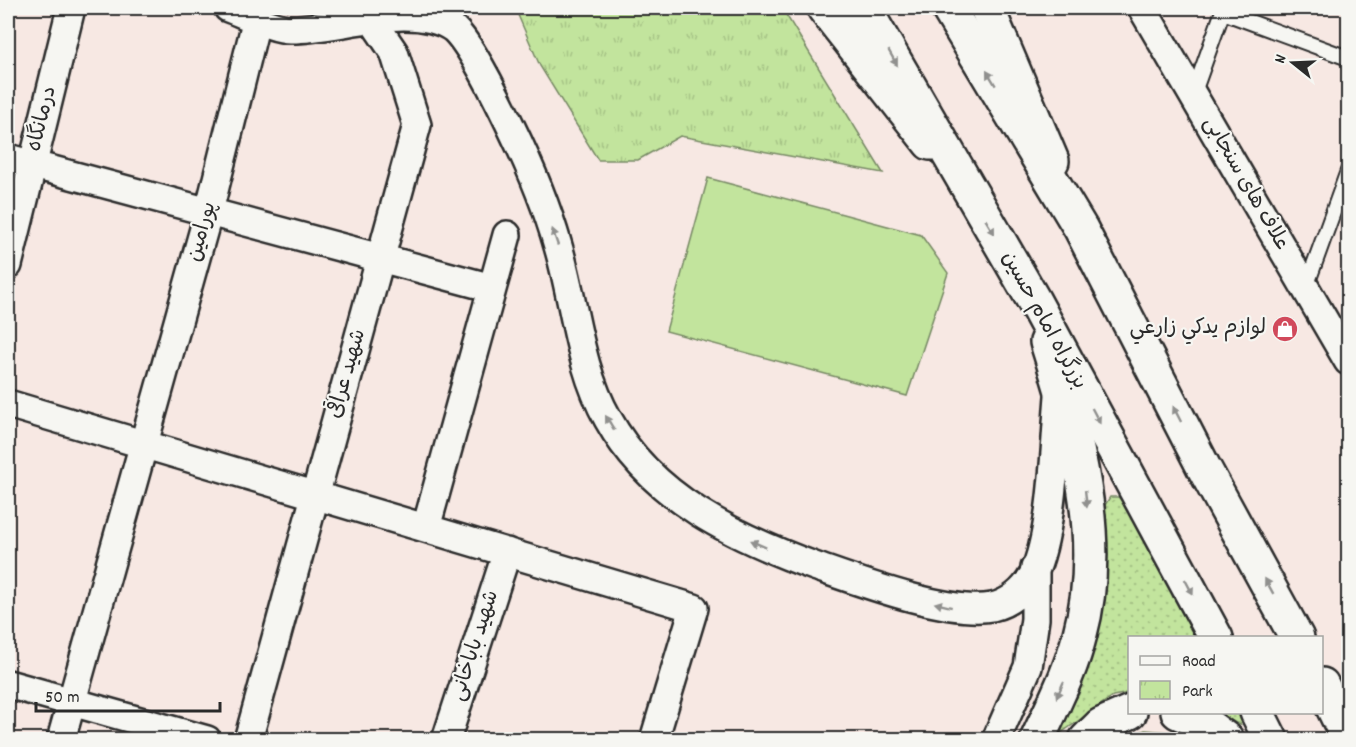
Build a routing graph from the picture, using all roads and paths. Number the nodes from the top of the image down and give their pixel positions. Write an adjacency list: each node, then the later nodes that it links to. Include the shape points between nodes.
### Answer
1 (71, 8): 13 (street, درمانگاه)
2 (228, 8): 10 (street)
3 (824, 8): 15 (main road)
4 (864, 8): 15 (main road, بزرگراه امام حسین, one-way to 15)
5 (948, 8): 17 (main road, one-way to 5)
6 (987, 8): 17 (main road)
7 (1142, 8): 12 (street, علاف های سنجابی)
8 (1223, 10): 11 (lane); 12 (lane)
9 (366, 12): 10 (street, via 289,30); 19 (street, شهید عراقی, via 394,52 417,125); 31 (street, one-way to 9, via 1019,594 1001,605 957,608 832,572 769,549 720,527 666,490 636,460 606,417 585,365 559,246 536,178 462,38 438,17)
10 (257, 18): 16 (street, پورامین)
11 (1348, 58)
12 (1193, 95): 22 (street, علاف های سنجابی)
13 (20, 161): 16 (street); 20 (street, درمانگاه)
14 (1348, 171): 22 (lane)
15 (969, 193): 23 (main road, بزرگراه امام حسین, one-way to 23)
16 (209, 211): 19 (street); 27 (street, پورامین)
17 (1081, 229): 33 (main road, one-way to 17)
18 (507, 235): 21 (street)
19 (380, 258): 21 (street); 28 (street, شهید عراقی)
20 (8, 265)
21 (492, 288): 29 (street)
22 (1306, 288): 24 (street, علاف های سنجابی)
23 (1034, 301): 25 (main road); 32 (main road, بزرگراه امام حسین, one-way to 32)
24 (1348, 361)
25 (1060, 383): 31 (street, via 1051,491); 49 (main road, one-way to 49, via 1084,488 1090,540 1089,585 1074,657)
26 (8, 404): 27 (street)
27 (145, 444): 28 (street); 37 (street, پورامین)
28 (314, 495): 29 (street); 45 (street, شهید عراقی)
29 (426, 528): 30 (street)
30 (507, 552): 46 (street, شهید باباخانی); 47 (street, via 694,608)
31 (1035, 568): 48 (street, via 1035,619 1028,667)
32 (1215, 636)
33 (1296, 636)
34 (1323, 681): 41 (main road)
35 (8, 684): 37 (street)
36 (1323, 687): 42 (main road)
37 (72, 702): 43 (street, پورامین); 44 (street)
38 (1128, 713): 50 (main road, via 1101,725)
39 (1183, 714): 51 (main road, via 1204,723)
40 (1258, 714): 52 (main road)
41 (1348, 719)
42 (1348, 738)
43 (61, 740)
44 (207, 740)
45 (248, 740)
46 (446, 740)
47 (654, 740)
48 (996, 740)
49 (1037, 740)
50 (1086, 740)
51 (1227, 740)
52 (1271, 740)

